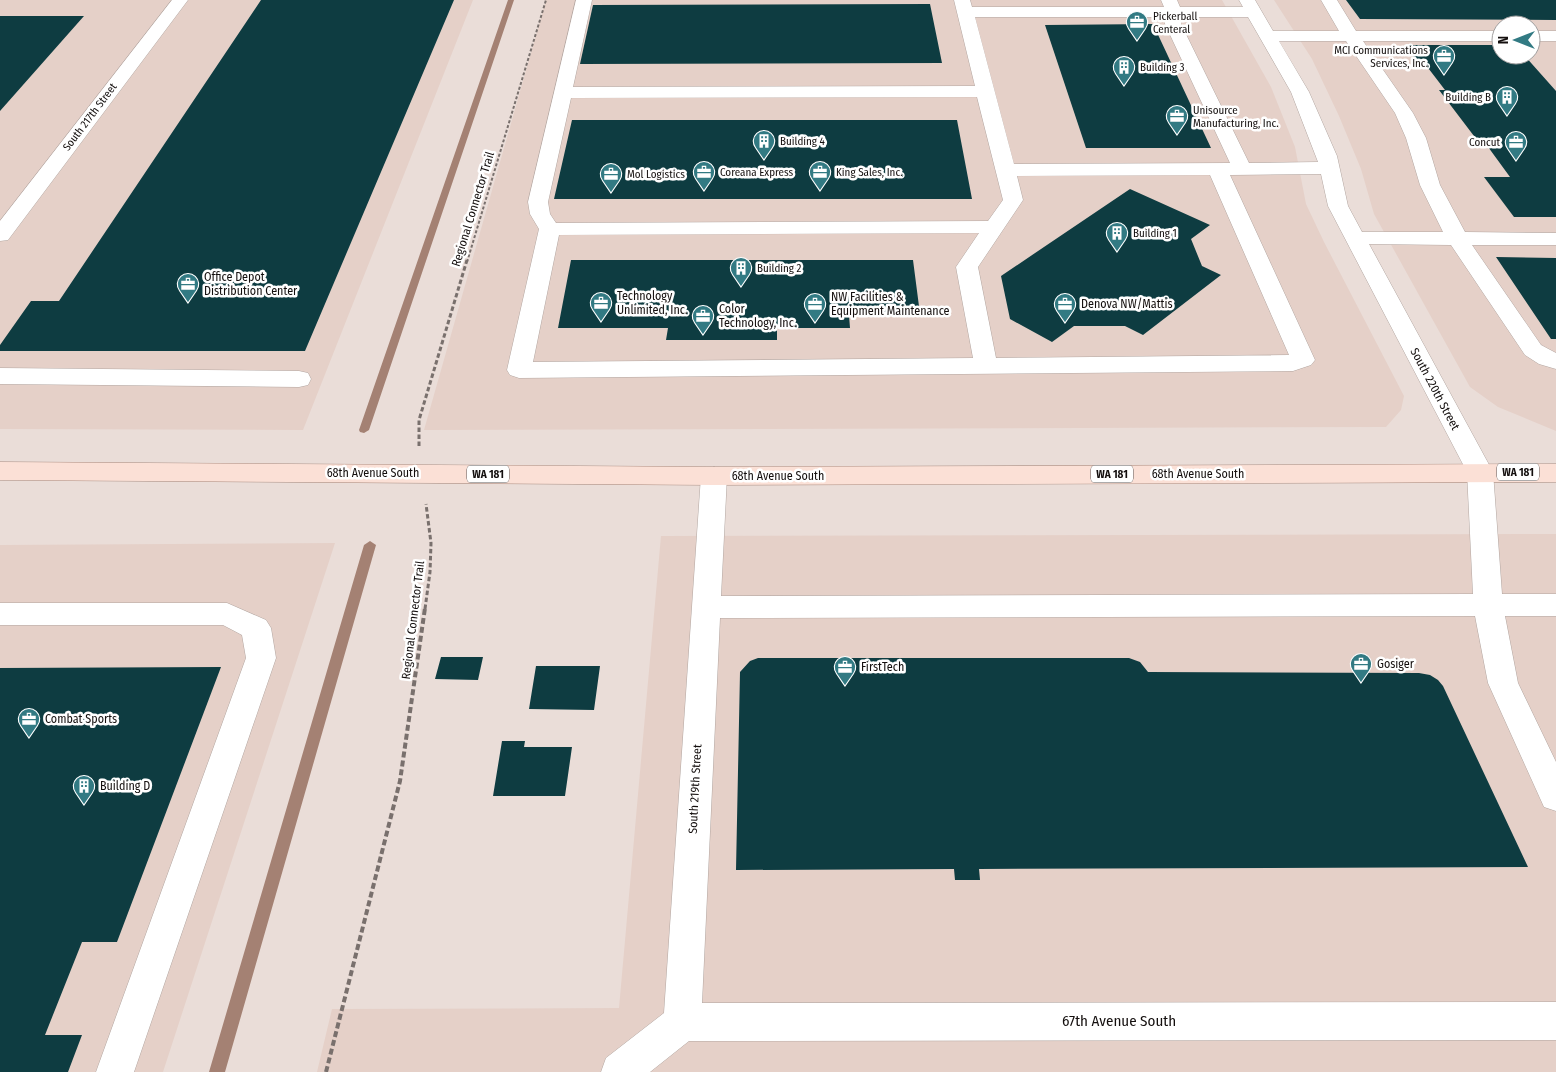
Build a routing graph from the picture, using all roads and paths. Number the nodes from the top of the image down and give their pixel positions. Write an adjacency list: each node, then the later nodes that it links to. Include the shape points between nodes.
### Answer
1 (180, 0): 21 (street, South 217th Street)
2 (546, 0): 32 (path, Regional Connector Trail, via 419,420)
3 (584, 0): 14 (street)
4 (1329, 0): 9 (street)
5 (964, 6): 6 (street); 13 (street)
6 (1172, 6): 7 (street); 16 (street, via 1173,24)
7 (1251, 6): 8 (street, South 220th Street)
8 (1268, 36): 9 (street); 17 (street, South 220th Street, via 1300,92)
9 (1351, 36): 10 (street); 23 (street, via 1404,113 1416,138 1430,185)
10 (1491, 36)
11 (1541, 36): 12 (street)
12 (1556, 36)
13 (986, 91): 14 (street); 18 (street)
14 (563, 93): 20 (street, via 538,202 540,214)
15 (1217, 168): 16 (street); 18 (street); 26 (street, via 1304,360 1293,363)
16 (1242, 168): 17 (street)
17 (1329, 168): 22 (street, South 220th Street, via 1338,206)
18 (1006, 170): 19 (street, via 1013,200)
19 (994, 227): 20 (street); 26 (street, via 967,266)
20 (550, 229): 26 (street, via 519,370)
21 (0, 235)
22 (1355, 238): 23 (street); 30 (street, South 220th Street)
23 (1457, 238): 24 (street); 25 (street, via 1533,350)
24 (1556, 239)
25 (1556, 361)
26 (986, 366)
27 (0, 376): 28 (street)
28 (299, 378)
29 (0, 470): 32 (main road, 68th Avenue South / WA 181)
30 (1480, 472): 31 (main road, 68th Avenue South / WA 181); 33 (main road, 68th Avenue South / WA 181); 34 (street, South 220th Street)
31 (1556, 473)
32 (422, 474): 33 (main road, 68th Avenue South / WA 181); 42 (path, Regional Connector Trail, via 431,543 430,572 400,781)
33 (714, 476): 36 (street, South 219th Street)
34 (1488, 606): 35 (street); 36 (street); 38 (street, South 220th Street, via 1503,683)
35 (1556, 606)
36 (706, 607): 40 (street, South 219th Street)
37 (0, 614): 41 (street, via 227,614 256,628 261,658)
38 (1556, 798)
39 (1556, 1021): 40 (street, 67th Avenue South)
40 (682, 1022): 43 (street)
41 (115, 1072)
42 (326, 1072)
43 (620, 1072)

